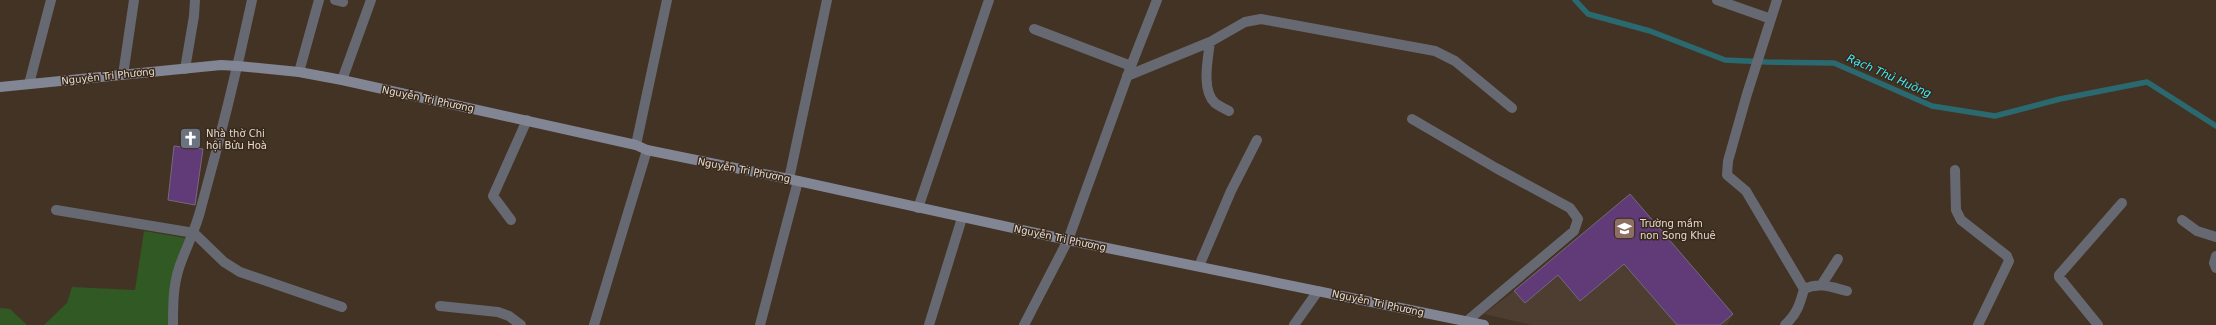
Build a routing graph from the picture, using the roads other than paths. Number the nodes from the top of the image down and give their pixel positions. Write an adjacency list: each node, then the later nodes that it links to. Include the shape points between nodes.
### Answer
1 (51, 0): 23 (street)
2 (134, 0): 20 (street)
3 (194, 0): 18 (street, via 194,16)
4 (252, 0): 16 (street)
5 (319, 0): 19 (street)
6 (371, 0): 22 (street)
7 (667, 0): 30 (street)
8 (828, 0): 33 (street)
9 (989, 0): 35 (street)
10 (1157, 0): 17 (street)
11 (1717, 0): 13 (street)
12 (1777, 0): 13 (street)
13 (1771, 19): 48 (street, via 1728,161 1727,175 1746,191)
14 (1034, 29): 17 (street)
15 (1210, 42): 21 (street); 25 (street, via 1245,22 1260,18 1436,51 1455,61); 26 (street, via 1207,75 1210,94 1216,104)
16 (238, 66): 18 (main road, Nguyễn Tri Phương); 19 (main road, Nguyễn Tri Phương); 40 (street)
17 (1131, 66): 21 (street)
18 (185, 69): 20 (main road, Nguyễn Tri Phương)
19 (299, 72): 22 (main road, Nguyễn Tri Phương)
20 (123, 75): 23 (main road, Nguyễn Tri Phương)
21 (1127, 76): 42 (street)
22 (342, 80): 28 (main road, Nguyễn Tri Phương)
23 (29, 84): 24 (main road, Nguyễn Tri Phương)
24 (0, 87)
25 (1512, 108)
26 (1229, 111)
27 (1412, 119): 53 (street, via 1570,208 1578,219 1574,231)
28 (527, 120): 30 (main road, Nguyễn Tri Phương); 38 (street, via 493,196)
29 (1257, 140): 45 (street, via 1231,191)
30 (636, 145): 31 (main road, Nguyễn Tri Phương)
31 (648, 150): 33 (main road, Nguyễn Tri Phương); 56 (street)
32 (1955, 170): 63 (street, via 1956,210 1961,220 2007,256 2009,261)
33 (793, 180): 35 (main road, Nguyễn Tri Phương); 57 (street)
34 (2122, 203): 64 (street, via 2059,278)
35 (918, 208): 37 (main road, Nguyễn Tri Phương)
36 (56, 210): 40 (street)
37 (962, 218): 42 (main road, Nguyễn Tri Phương); 58 (street)
38 (511, 220)
39 (2182, 220): 41 (street, via 2197,231)
40 (194, 233): 52 (street, via 224,262 240,272); 54 (street, via 179,269 173,296)
41 (2216, 237)
42 (1068, 240): 45 (main road, Nguyễn Tri Phương); 59 (street)
43 (2216, 256): 46 (street)
44 (1838, 259): 47 (street)
45 (1199, 266): 49 (main road, Nguyễn Tri Phương)
46 (2216, 268)
47 (1822, 284): 48 (street); 50 (street)
48 (1804, 289): 62 (street, via 1800,307)
49 (1318, 291): 53 (main road, Nguyễn Tri Phương); 60 (street)
50 (1847, 291)
51 (440, 306): 55 (street, via 498,312)
52 (342, 307)
53 (1466, 323): 61 (main road, Nguyễn Tri Phương)
54 (174, 325)
55 (521, 325)
56 (594, 325)
57 (760, 325)
58 (929, 325)
59 (1024, 325)
60 (1294, 325)
61 (1484, 325)
62 (1785, 325)
63 (1978, 325)
64 (2098, 325)

